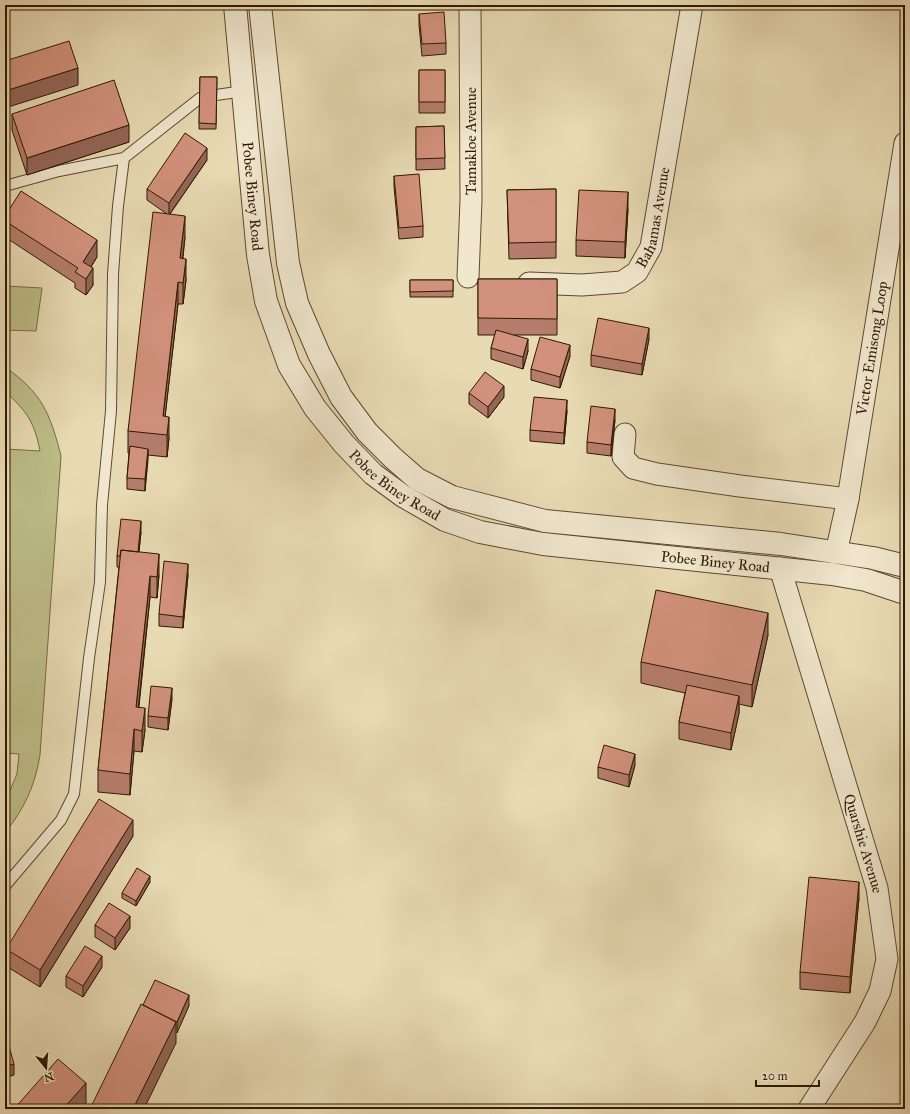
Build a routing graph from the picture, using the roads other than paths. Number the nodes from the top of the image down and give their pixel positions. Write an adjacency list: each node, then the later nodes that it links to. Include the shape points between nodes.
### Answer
1 (235, 5): 5 (street, Pobee Biney Road)
2 (260, 5): 15 (street, Pobee Biney Road, via 288,263 297,304 341,397 367,432 393,458 417,479 452,497 545,521 781,544)
3 (470, 5): 11 (street, Tamakloe Avenue, via 471,200)
4 (692, 5): 12 (street, Bahamas Avenue, via 651,247 637,272 622,282 582,285)
5 (244, 91): 6 (lane); 17 (street, Pobee Biney Road, via 258,255 266,301 289,365 315,408 373,474 403,496 445,520 480,532 543,544)
6 (216, 95)
7 (200, 98): 9 (lane)
8 (905, 143): 14 (street, Victor Emisong Loop)
9 (124, 158): 10 (lane); 19 (lane, via 113,274 111,411 102,505 100,582 74,794 61,820)
10 (5, 186)
11 (480, 280)
12 (513, 282)
13 (624, 434): 14 (street, via 623,457 633,468 740,486)
14 (848, 499): 15 (street, Victor Emisong Loop)
15 (836, 553): 16 (street, Pobee Biney Road)
16 (905, 566)
17 (780, 568): 18 (street, Pobee Biney Road, via 866,580); 20 (street, Quarshie Avenue, via 877,888 887,959 880,991 865,1022)
18 (905, 593)
19 (5, 886)
20 (809, 1109)

